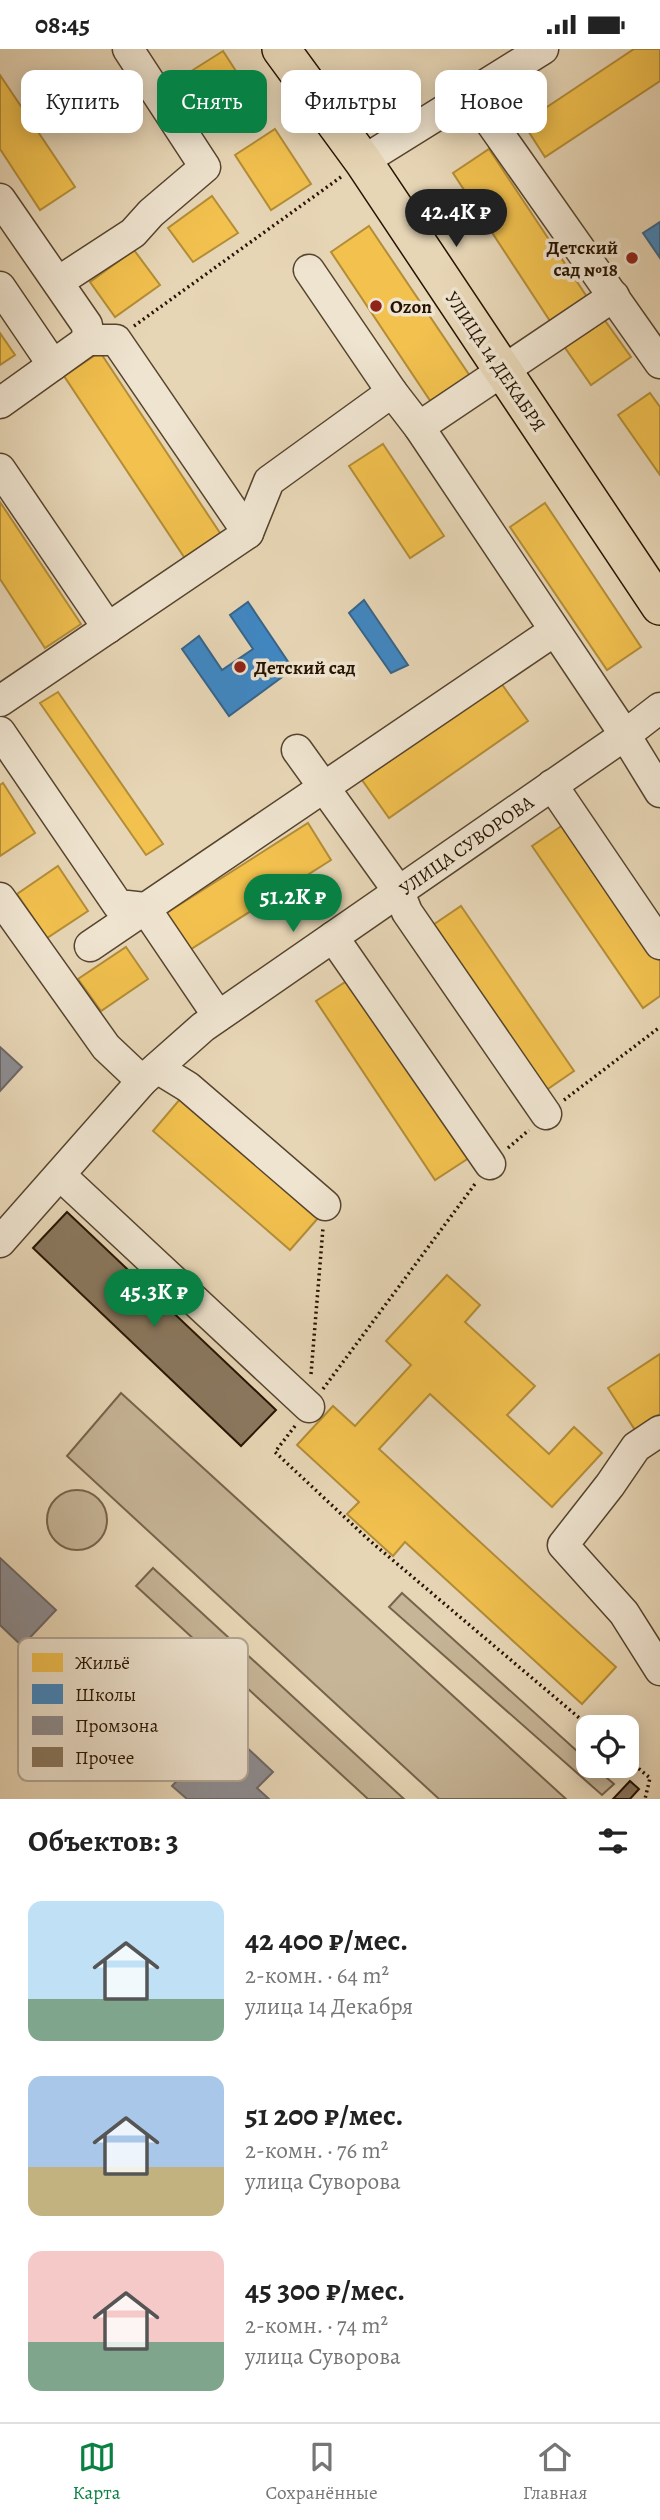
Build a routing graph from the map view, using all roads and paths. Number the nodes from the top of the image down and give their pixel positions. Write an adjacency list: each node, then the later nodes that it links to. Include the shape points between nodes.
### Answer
1 (128, 49): 10 (street, via 205,167 133,233)
2 (281, 49): 7 (main road, УЛИЦА 14 ДЕКАБРЯ)
3 (543, 49): 4 (street)
4 (508, 70)
5 (435, 115): 7 (street)
6 (498, 133): 12 (street)
7 (363, 161): 13 (path); 16 (main road, УЛИЦА 14 ДЕКАБРЯ)
8 (0, 199): 10 (street)
9 (309, 270): 17 (street)
10 (58, 282): 13 (street)
11 (0, 287): 15 (street)
12 (614, 296): 14 (street); 16 (street)
13 (102, 340): 15 (street); 21 (street)
14 (660, 363)
15 (53, 365): 18 (street)
16 (502, 370): 19 (street); 22 (main road, УЛИЦА 14 ДЕКАБРЯ)
17 (392, 392): 19 (street); 21 (street, via 269,481)
18 (0, 403)
19 (419, 427): 24 (street)
20 (0, 469): 23 (street)
21 (248, 533): 23 (street)
22 (660, 606)
23 (107, 628): 25 (street)
24 (554, 631): 28 (street); 31 (street)
25 (0, 701)
26 (660, 708): 28 (street, УЛИЦА СУВОРОВА)
27 (0, 732): 35 (street, via 118,905)
28 (625, 735): 30 (street, УЛИЦА СУВОРОВА); 32 (street)
29 (297, 750): 31 (street)
30 (552, 785): 33 (street, УЛИЦА СУВОРОВА); 37 (street)
31 (324, 787): 33 (street); 35 (street)
32 (660, 792)
33 (399, 892): 36 (street, УЛИЦА СУВОРОВА); 42 (street, via 407,912)
34 (0, 898): 41 (street, via 106,1047)
35 (145, 908): 38 (street); 39 (street)
36 (333, 937): 39 (street, УЛИЦА СУВОРОВА); 43 (street)
37 (660, 944)
38 (90, 946)
39 (218, 1016): 41 (street, УЛИЦА СУВОРОВА)
40 (660, 1027): 42 (path)
41 (150, 1074): 44 (street, УЛИЦА СУВОРОВА); 45 (street, via 188,1087)
42 (546, 1114): 43 (path)
43 (490, 1164): 47 (path)
44 (60, 1175): 46 (street, УЛИЦА СУВОРОВА); 47 (street)
45 (325, 1205): 47 (path)
46 (0, 1242)
47 (309, 1407): 50 (path, via 275,1452 369,1540)
48 (660, 1431): 49 (street, via 636,1447 563,1545 624,1613)
49 (660, 1670)
50 (576, 1715)
51 (639, 1769): 52 (path, via 650,1778)
52 (645, 1799)

